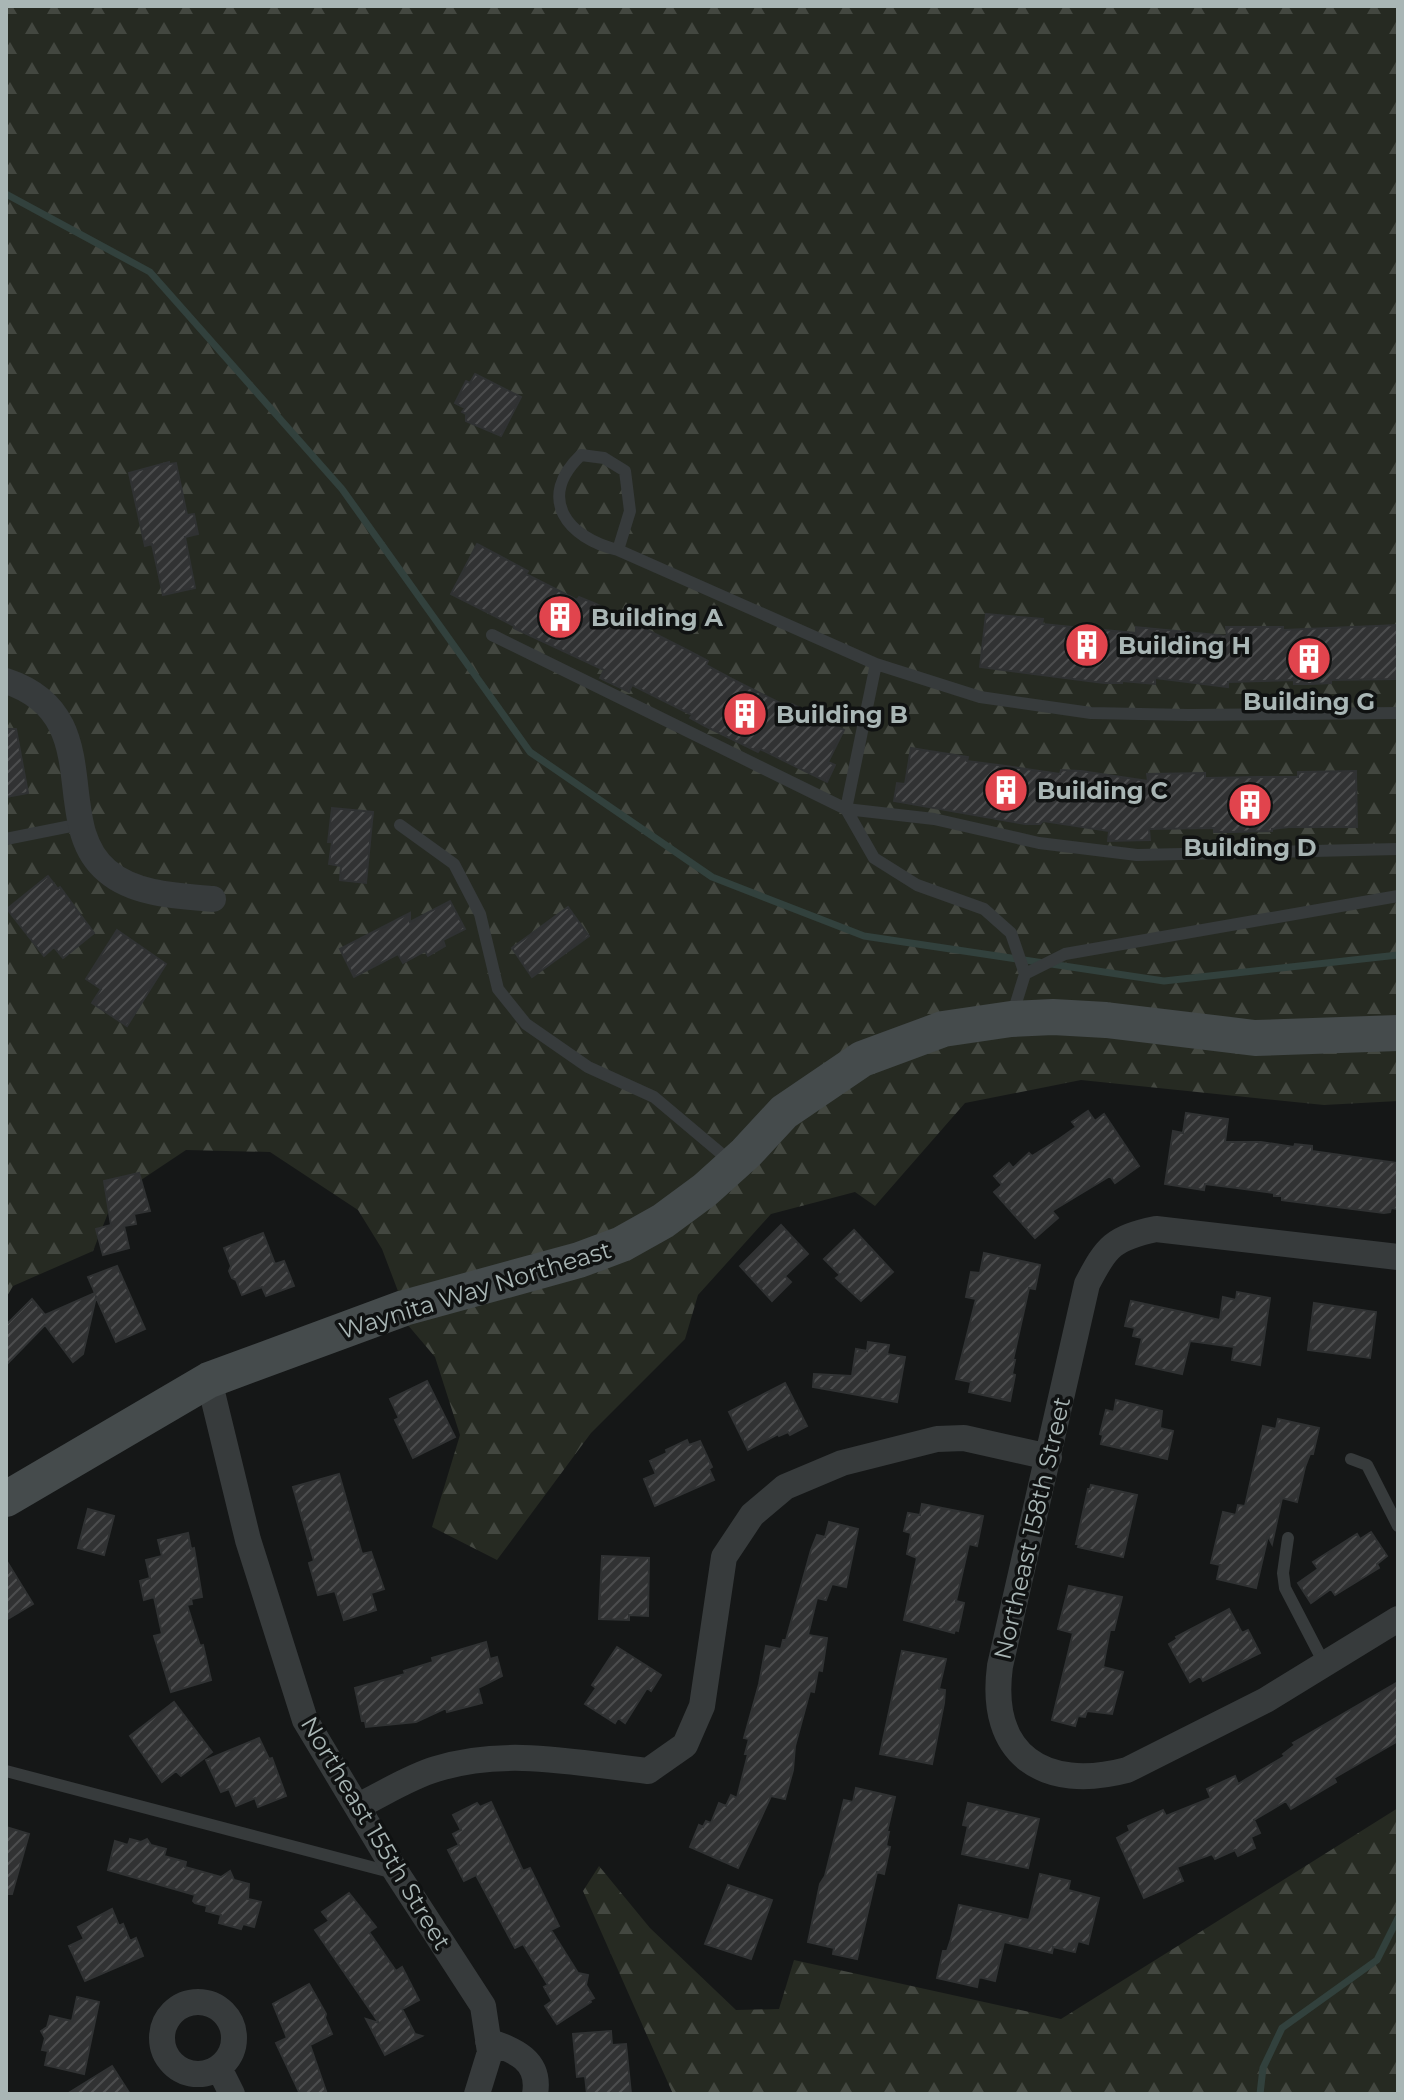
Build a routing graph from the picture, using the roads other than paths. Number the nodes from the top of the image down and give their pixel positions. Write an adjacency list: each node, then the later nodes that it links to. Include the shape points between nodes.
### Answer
1 (618, 550): 1 (lane, via 630,511 625,471 604,458 581,455 566,470 557,494 566,520 599,546); 3 (lane)
2 (492, 635): 6 (lane)
3 (876, 664): 5 (lane, via 980,697 1091,713); 6 (lane)
4 (6, 681): 7 (street, via 56,712 74,765)
5 (1398, 713)
6 (846, 809): 10 (lane, via 1137,855); 13 (lane, via 874,858 917,885 984,909 1011,933)
7 (81, 824): 9 (lane); 12 (street, via 91,853 108,872 164,895)
8 (400, 825): 16 (lane, via 454,864 480,914 498,989 526,1024 588,1067 654,1097)
9 (6, 839)
10 (1398, 849)
11 (1398, 896): 13 (lane, via 1065,954)
12 (213, 899)
13 (1025, 974): 14 (lane)
14 (1011, 1019): 15 (main road, Waynita Way Northeast, via 1106,1020 1255,1038); 16 (main road, Waynita Way Northeast, via 943,1029 862,1059 784,1112)
15 (1398, 1033)
16 (734, 1164): 18 (main road, Waynita Way Northeast, via 663,1221 622,1244 404,1308)
17 (1398, 1257): 19 (street, Northeast 158th Street, via 1156,1229 1115,1241 1103,1252 1087,1284)
18 (209, 1380): 21 (main road, Waynita Way Northeast); 27 (street, Northeast 155th Street, via 248,1540 305,1720)
19 (1049, 1457): 25 (street, Northeast 158th Street, via 997,1692 1011,1743 1047,1772 1103,1777 1127,1770); 27 (street, via 964,1438 937,1439 842,1463 785,1487 752,1515 724,1557 702,1706 685,1745 648,1771 537,1758 482,1758 433,1769)
20 (1351, 1459): 22 (lane, via 1367,1465)
21 (6, 1499)
22 (1398, 1526)
23 (1288, 1538): 25 (lane, via 1285,1588)
24 (1398, 1619): 25 (street, Northeast 158th Street)
25 (1325, 1665)
26 (6, 1771): 28 (lane)
27 (358, 1806): 28 (street, Northeast 155th Street)
28 (398, 1875): 29 (street, Northeast 155th Street, via 483,2006)
29 (488, 2041): 32 (street, Northeast 155th Street, via 490,2052); 33 (street, via 524,2057 532,2067)
30 (219, 2068): 31 (street)
31 (232, 2094)
32 (477, 2094)
33 (535, 2094)

